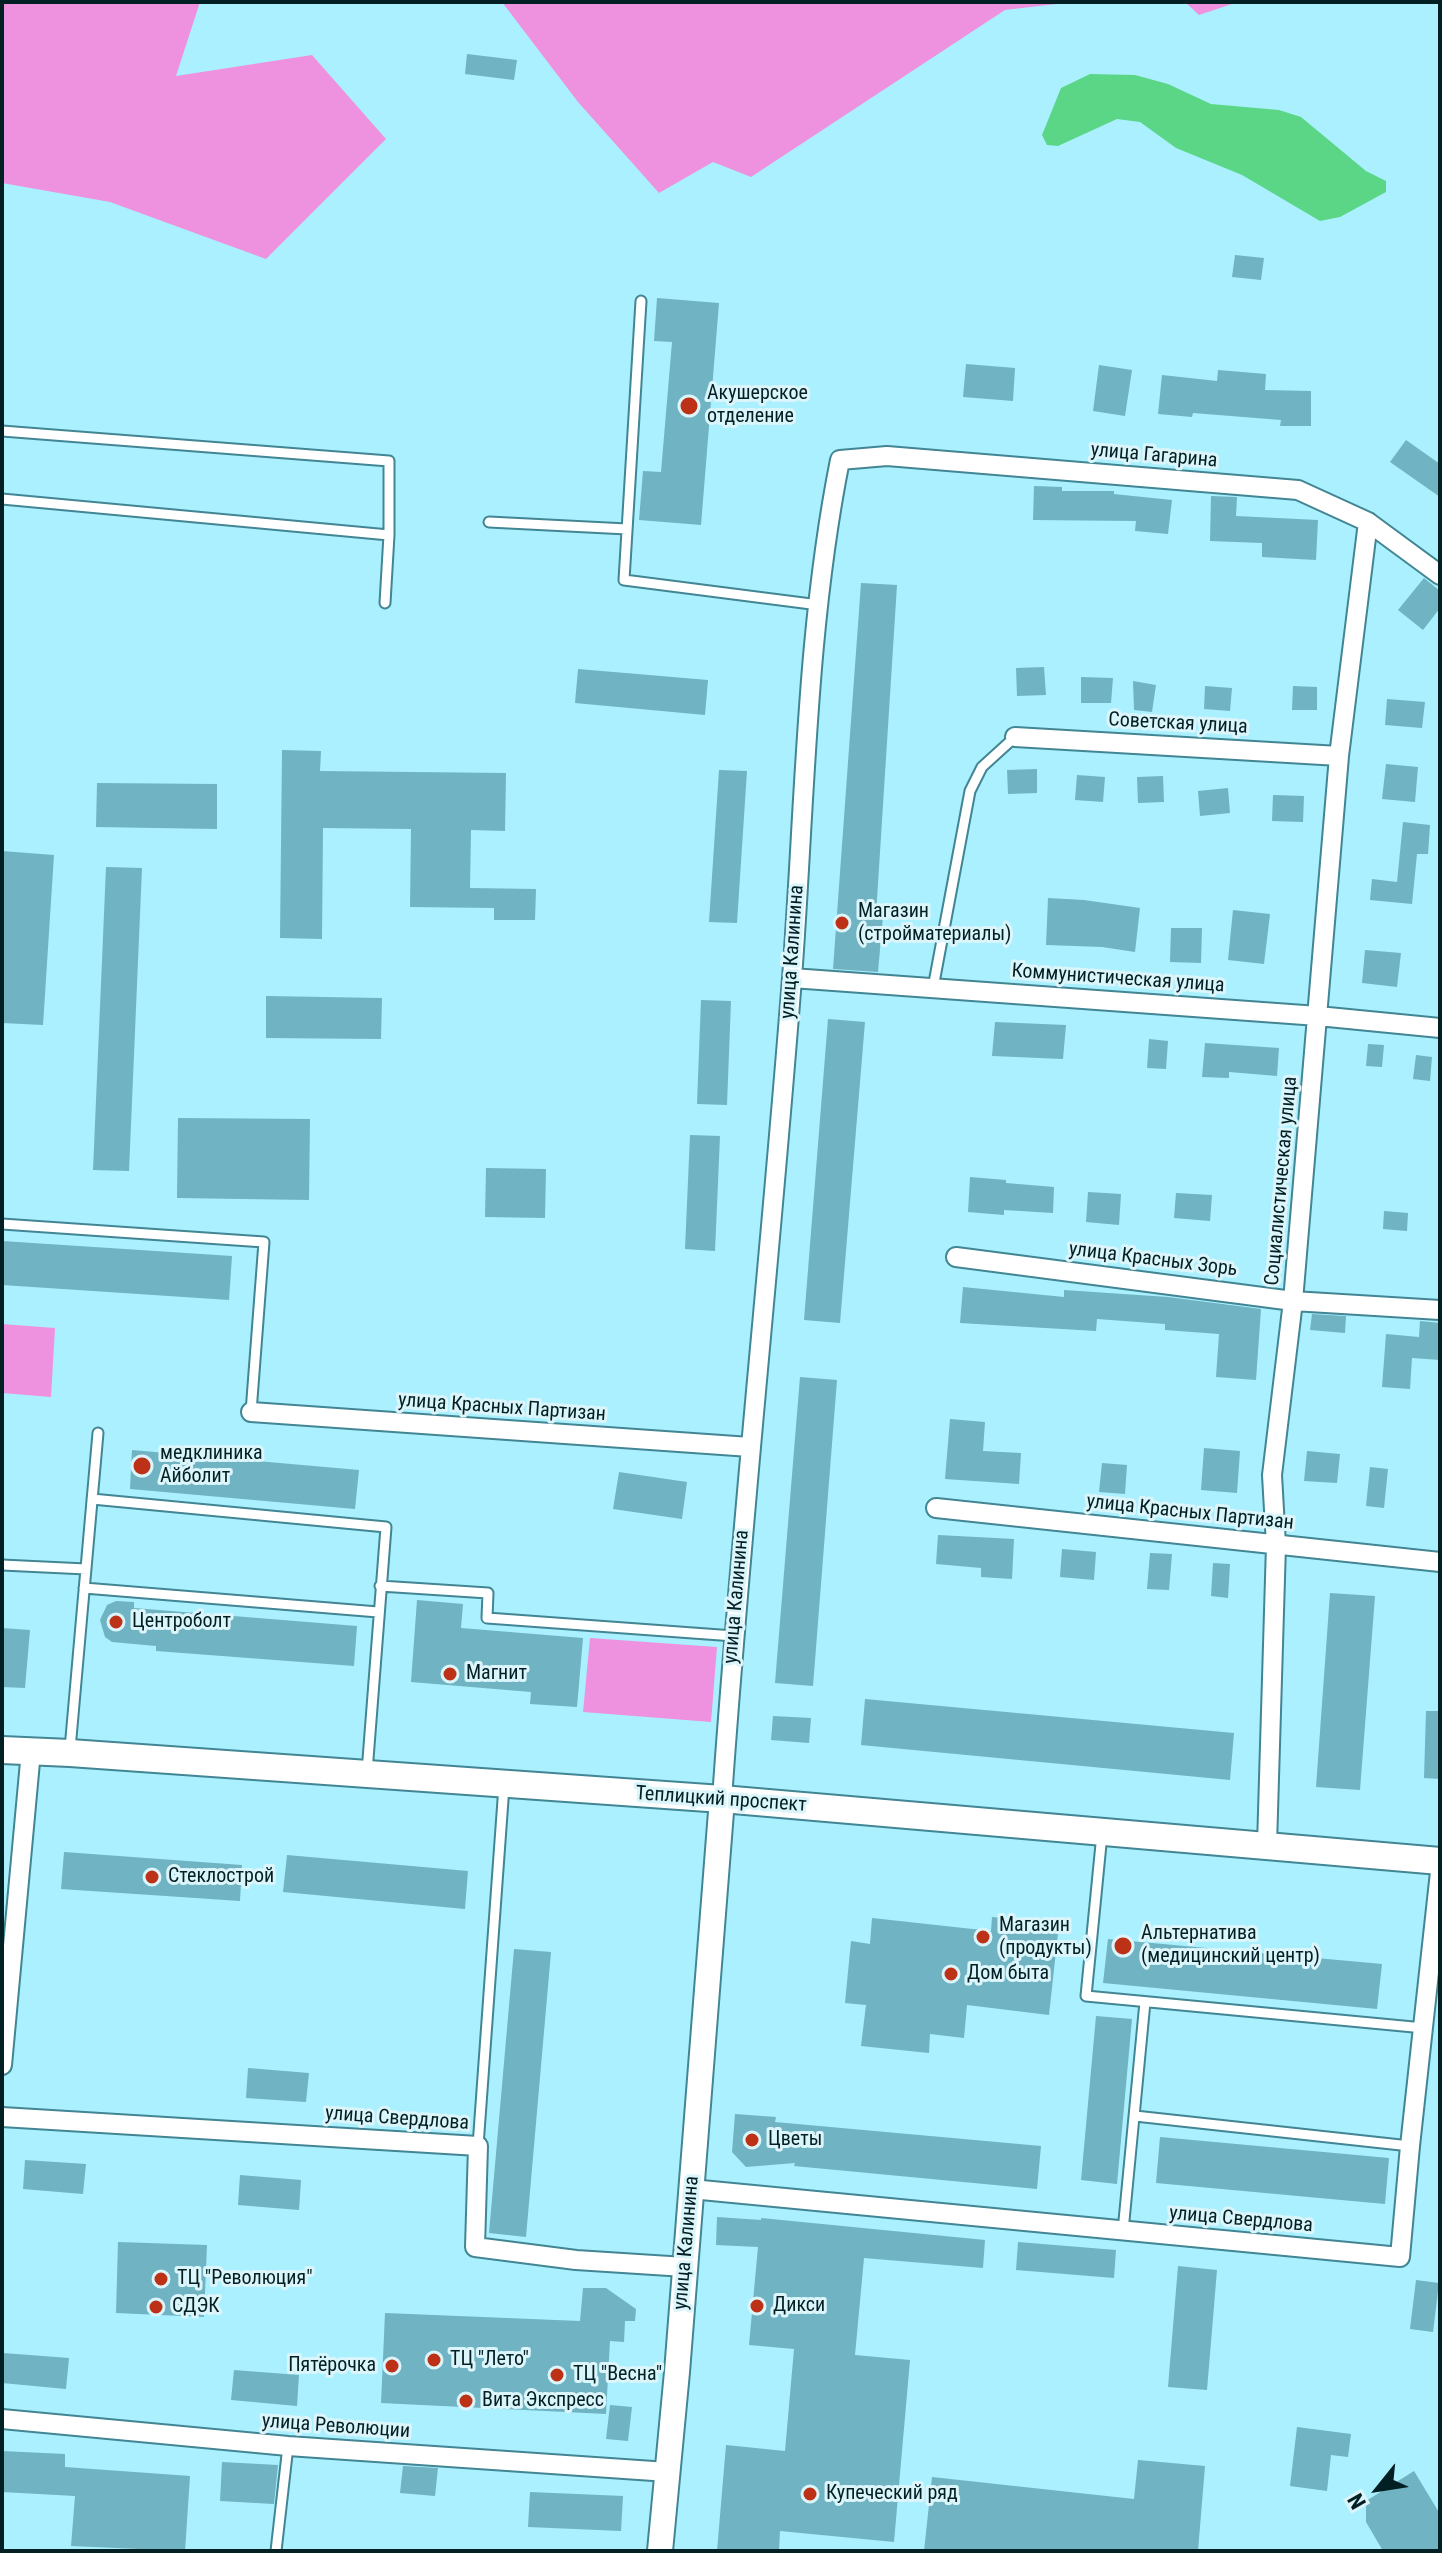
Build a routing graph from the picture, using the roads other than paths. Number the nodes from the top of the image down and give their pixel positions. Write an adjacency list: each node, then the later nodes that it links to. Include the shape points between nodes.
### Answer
1 (641, 301): 7 (lane)
2 (2, 431): 8 (lane, via 389,461)
3 (840, 460): 6 (street, улица Гагарина, via 887,456 1298,490); 11 (street, улица Калинина)
4 (2, 499): 8 (lane)
5 (489, 522): 7 (lane)
6 (1368, 522): 9 (street, улица Гагарина); 13 (street, Социалистическая улица)
7 (627, 529): 11 (lane, via 624,580)
8 (389, 535): 10 (lane)
9 (1440, 575)
10 (385, 603)
11 (819, 605): 14 (street, улица Калинина)
12 (1015, 737): 13 (street, Советская улица); 15 (lane, via 982,767 970,791)
13 (1339, 756): 16 (street, Социалистическая улица)
14 (792, 978): 15 (street, Коммунистическая улица); 24 (street, улица Калинина)
15 (933, 988): 16 (street, Коммунистическая улица)
16 (1318, 1016): 17 (street, Коммунистическая улица); 20 (street, Социалистическая улица)
17 (1440, 1028)
18 (2, 1224): 22 (lane, via 264,1242)
19 (956, 1257): 20 (street, улица Красных Зорь)
20 (1293, 1301): 21 (street, улица Красных Зорь); 27 (street, Социалистическая улица, via 1272,1475)
21 (1440, 1310)
22 (251, 1412): 24 (street, улица Красных Партизан)
23 (98, 1433): 25 (lane)
24 (750, 1447): 34 (street, улица Калинина)
25 (92, 1499): 30 (lane); 31 (lane, via 386,1527)
26 (936, 1508): 27 (street, улица Красных Партизан)
27 (1276, 1545): 28 (street, улица Красных Партизан); 42 (street, Социалистическая улица)
28 (1440, 1562)
29 (2, 1565): 30 (lane)
30 (86, 1569): 32 (lane)
31 (380, 1586): 33 (lane); 34 (lane, via 488,1593 487,1618)
32 (84, 1588): 33 (lane); 37 (lane)
33 (378, 1612): 38 (lane)
34 (734, 1636): 40 (street, улица Калинина)
35 (2, 1750): 36 (main road, Теплицкий проспект)
36 (31, 1751): 37 (main road, Теплицкий проспект); 47 (street)
37 (70, 1753): 38 (main road, Теплицкий проспект)
38 (367, 1775): 39 (main road, Теплицкий проспект)
39 (504, 1785): 40 (main road, Теплицкий проспект); 50 (lane)
40 (722, 1799): 41 (main road, Теплицкий проспект); 52 (street, улица Калинина)
41 (1102, 1830): 42 (main road, Теплицкий проспект); 45 (lane, via 1086,1996)
42 (1267, 1845): 43 (main road, Теплицкий проспект)
43 (1440, 1861)
44 (1440, 1872): 46 (street, улица Свердлова)
45 (1145, 2002): 46 (lane); 48 (lane)
46 (1424, 2028): 51 (street, улица Свердлова)
47 (2, 2065)
48 (1135, 2116): 51 (lane); 53 (lane)
49 (2, 2117): 50 (street, улица Свердлова)
50 (478, 2146): 54 (street, улица Свердлова, via 475,2247)
51 (1410, 2146): 53 (street, улица Свердлова, via 1400,2257)
52 (691, 2189): 53 (street, улица Свердлова); 54 (street, улица Калинина)
53 (1123, 2231)
54 (685, 2267): 57 (street, улица Калинина)
55 (2, 2419): 56 (street, улица Революции)
56 (288, 2446): 57 (street, улица Революции); 58 (lane)
57 (668, 2472): 59 (street, улица Калинина)
58 (276, 2551)
59 (660, 2551)

